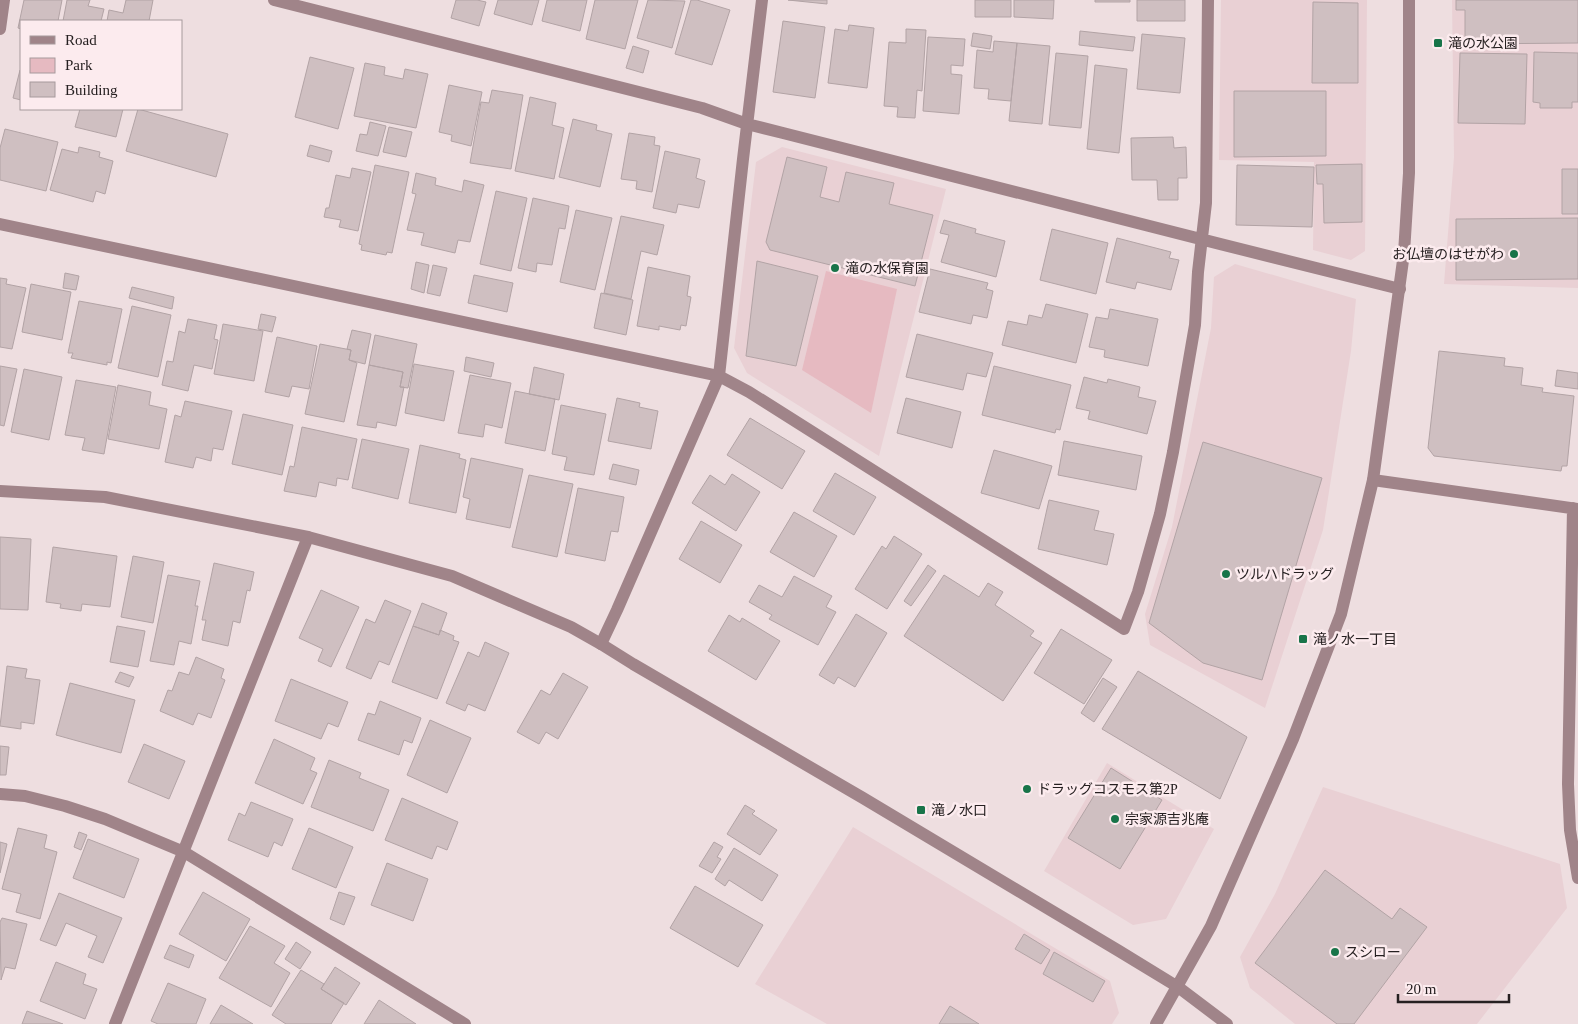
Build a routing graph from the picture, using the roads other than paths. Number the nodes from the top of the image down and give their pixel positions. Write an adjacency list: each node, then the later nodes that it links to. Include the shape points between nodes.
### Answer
1 (4, 0): 6 (street)
2 (274, 0): 7 (street, via 692,106)
3 (762, 0): 7 (street)
4 (1208, 0): 9 (street, via 1206,203)
5 (1409, 0): 10 (street, via 1409,173)
6 (0, 29)
7 (747, 124): 9 (street); 11 (street)
8 (0, 224): 11 (street)
9 (1202, 240): 10 (street); 11 (street, via 1195,325 1171,461 1138,592 1124,629)
10 (1400, 289): 12 (street)
11 (719, 376): 16 (street)
12 (1373, 480): 14 (street); 20 (street, via 1341,614 1293,739 1211,926)
13 (0, 490): 15 (street, via 105,498)
14 (1575, 509): 19 (street, via 1568,784 1570,830)
15 (308, 537): 16 (street, via 452,576 571,627); 18 (street)
16 (601, 644): 20 (street)
17 (0, 794): 18 (street, via 25,796 65,806)
18 (184, 852): 21 (street); 22 (street)
19 (1578, 878)
20 (1178, 987): 23 (street); 24 (street)
21 (115, 1024)
22 (465, 1024)
23 (1156, 1024)
24 (1227, 1024)

